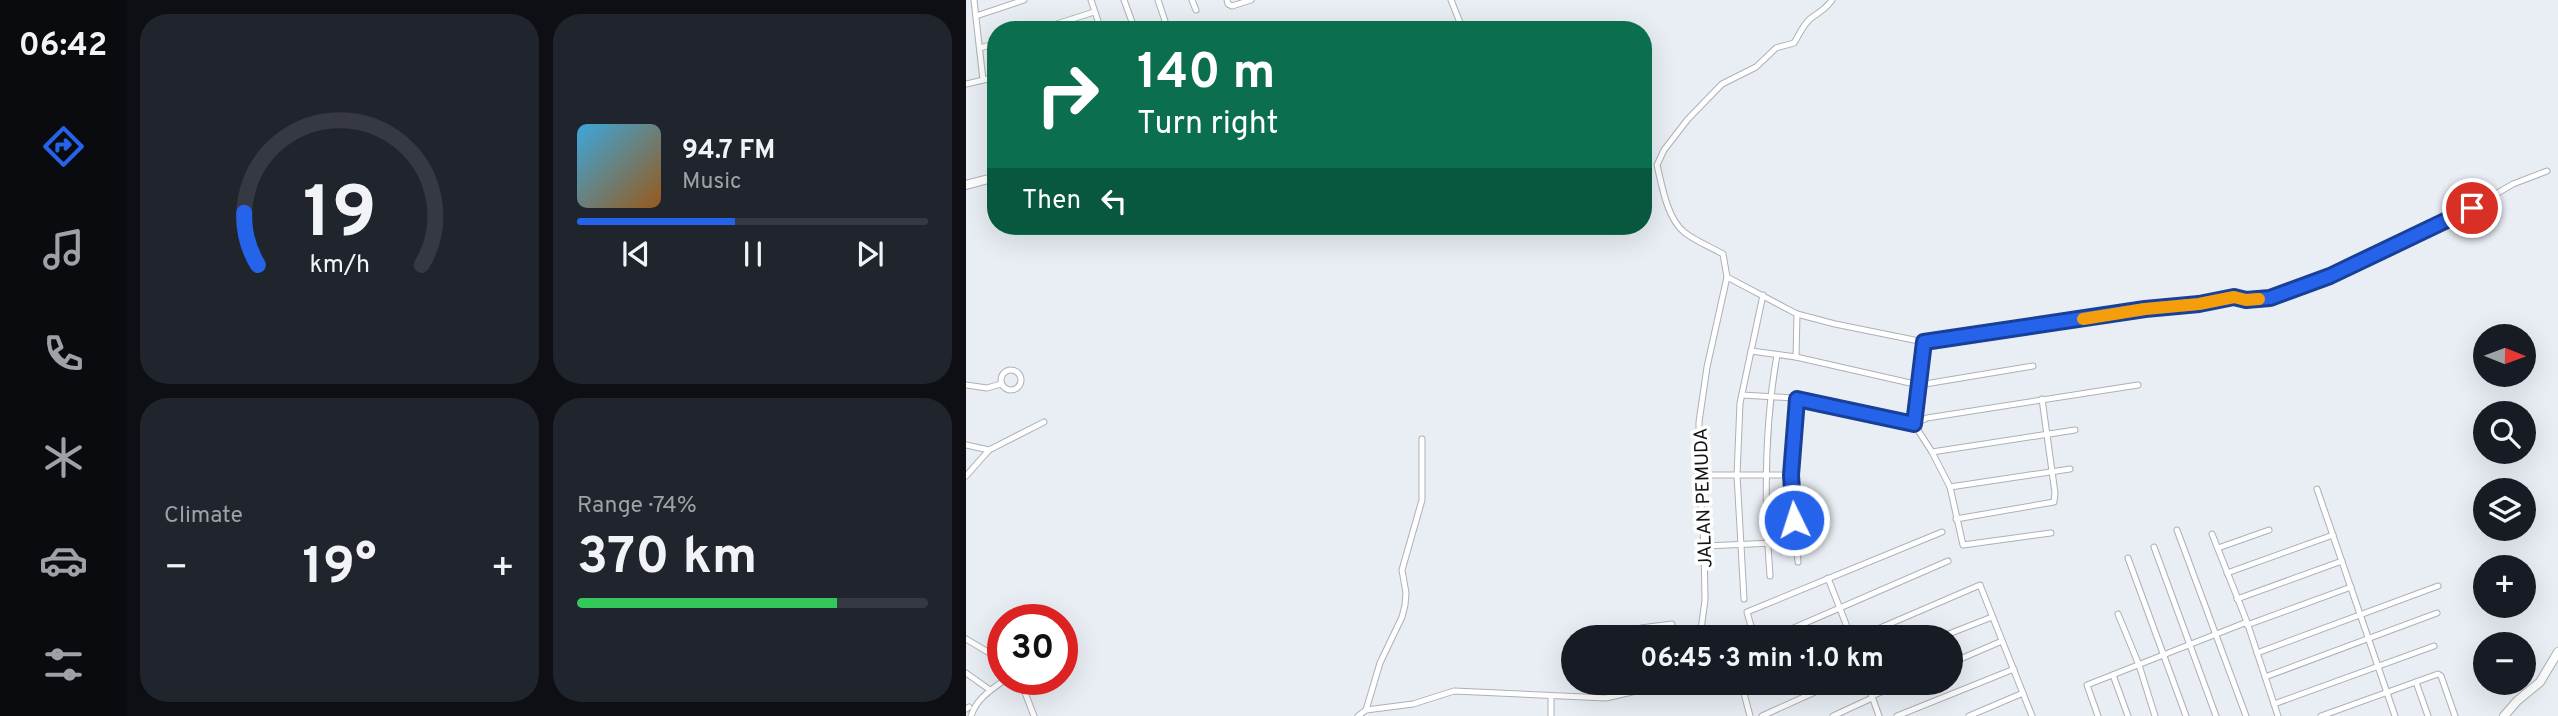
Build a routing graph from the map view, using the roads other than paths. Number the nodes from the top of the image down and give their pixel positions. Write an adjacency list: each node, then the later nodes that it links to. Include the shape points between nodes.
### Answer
1 (974, 0): 13 (street)
2 (1024, 0): 13 (street)
3 (1091, 0): 12 (street)
4 (1124, 0): 16 (street)
5 (1158, 0): 17 (street)
6 (1192, 0): 11 (street)
7 (1227, 0): 8 (street, via 1232,6)
8 (1251, 0)
9 (1451, 0): 18 (street)
10 (1832, 0): 27 (street, via 1824,12 1805,24 1794,43 1776,48 1756,67 1723,84 1688,119 1658,160 1669,207 1679,227 1723,254)
11 (1196, 10)
12 (1094, 12): 14 (street); 15 (street)
13 (976, 16): 20 (street)
14 (1066, 21)
15 (1098, 21)
16 (1132, 21)
17 (1165, 21)
18 (1459, 21)
19 (987, 46): 20 (street)
20 (981, 48): 22 (street)
21 (987, 79): 22 (street)
22 (983, 80): 23 (street)
23 (966, 84)
24 (2547, 171): 30 (street, via 2330,276 2270,298 2234,297)
25 (987, 179): 26 (street)
26 (966, 185)
27 (1727, 277): 28 (street); 53 (street, JALAN PEMUDA, via 1699,422)
28 (1763, 295): 29 (street); 31 (street)
29 (1797, 314): 30 (street); 33 (street)
30 (1924, 342): 37 (street)
31 (1751, 351): 32 (street); 39 (street)
32 (1777, 355): 33 (street); 40 (street)
33 (1796, 357): 37 (street)
34 (2033, 366): 37 (street)
35 (1001, 384): 36 (street, via 987,388)
36 (966, 385)
37 (1919, 385): 44 (street)
38 (2138, 385): 42 (street)
39 (1742, 395): 40 (street); 54 (street)
40 (1770, 396): 41 (street); 55 (street)
41 (1797, 399): 44 (street); 56 (street)
42 (2042, 400): 44 (street, via 1927,418); 46 (street)
43 (1044, 422): 49 (street)
44 (1914, 424): 50 (street)
45 (2075, 430): 46 (street)
46 (2046, 434): 50 (street); 52 (street)
47 (1422, 439): 129 (street, via 1422,500 1402,570 1405,605)
48 (966, 445): 49 (street)
49 (989, 450): 57 (street)
50 (1932, 452): 58 (street)
51 (2070, 468): 52 (street)
52 (2050, 472): 58 (street); 60 (street, via 2055,498 2051,504)
53 (1699, 475): 54 (street); 70 (street, JALAN PEMUDA)
54 (1737, 475): 55 (street); 69 (street)
55 (1765, 475): 56 (street); 68 (street)
56 (1791, 475): 67 (street)
57 (966, 477)
58 (1950, 487): 60 (street)
59 (2317, 489): 66 (street)
60 (1956, 519): 64 (street, via 1963,545)
61 (2177, 530): 98 (street)
62 (2269, 530): 72 (street)
63 (1941, 531): 79 (street)
64 (2051, 533)
65 (2212, 534): 72 (street)
66 (2333, 535): 75 (street); 77 (street)
67 (1796, 542): 68 (street); 76 (street)
68 (1768, 543): 69 (street); 78 (street)
69 (1741, 544): 70 (street); 82 (street)
70 (1704, 545): 92 (street, JALAN PEMUDA)
71 (2154, 547): 102 (street)
72 (2218, 548): 77 (street)
73 (2128, 558): 107 (street)
74 (1948, 561): 84 (street)
75 (2342, 561): 81 (street); 83 (street)
76 (1798, 562)
77 (2227, 573): 83 (street)
78 (1770, 576)
79 (1828, 578): 84 (street); 93 (street, via 1747,612)
80 (2438, 586): 87 (street)
81 (2351, 587): 87 (street); 89 (street)
82 (1744, 599)
83 (2238, 599): 89 (street)
84 (1839, 608): 94 (street); 95 (street)
85 (2437, 613): 100 (street)
86 (2118, 614): 109 (street)
87 (2360, 614): 100 (street); 106 (street)
88 (1992, 617): 96 (street, via 1980,585); 97 (street); 101 (street)
89 (2247, 623): 98 (street); 106 (street)
90 (1672, 624): 91 (street)
91 (1664, 625)
92 (1702, 625)
93 (1751, 625)
94 (1800, 625)
95 (1846, 625)
96 (1887, 625)
97 (1963, 628)
98 (2216, 635): 102 (street); 146 (street)
99 (966, 639): 104 (street)
100 (2368, 639): 110 (street); 114 (street)
101 (2002, 641): 108 (street); 111 (street)
102 (2189, 645): 107 (street); 145 (street)
103 (2434, 646): 110 (street)
104 (987, 651)
105 (2558, 652): 152 (street, via 2540,682)
106 (2257, 653): 114 (street)
107 (2164, 655): 109 (street); 144 (street)
108 (1963, 658)
109 (2139, 665): 113 (street); 143 (street)
110 (2378, 666): 118 (street); 127 (street)
111 (2014, 670): 119 (street); 138 (street)
112 (966, 673): 116 (street)
113 (2113, 675): 141 (street, via 2087,685); 142 (street)
114 (2265, 677): 127 (street)
115 (2416, 682): 118 (street); 150 (street); 151 (street, via 2439,674)
116 (987, 688)
117 (987, 692): 128 (street)
118 (2386, 692): 148 (street); 149 (street)
119 (2023, 693): 139 (street); 140 (street)
120 (1026, 695): 131 (street)
121 (1622, 695): 125 (street)
122 (1744, 695): 134 (street)
123 (1807, 695): 135 (street)
124 (1876, 695): 126 (street)
125 (1551, 696): 129 (street, via 1454,691 1413,704); 133 (street)
126 (1872, 697): 136 (street); 137 (street)
127 (2274, 704): 147 (street)
128 (969, 707): 130 (street)
129 (1366, 710): 132 (street)
130 (971, 716)
131 (1034, 716)
132 (1358, 716)
133 (1551, 716)
134 (1750, 716)
135 (1762, 716)
136 (1833, 716)
137 (1879, 716)
138 (1897, 716)
139 (1969, 716)
140 (2032, 716)
141 (2098, 716)
142 (2128, 716)
143 (2155, 716)
144 (2186, 716)
145 (2216, 716)
146 (2246, 716)
147 (2278, 716)
148 (2321, 716)
149 (2395, 716)
150 (2428, 716)
151 (2455, 716)
152 (2504, 716)

